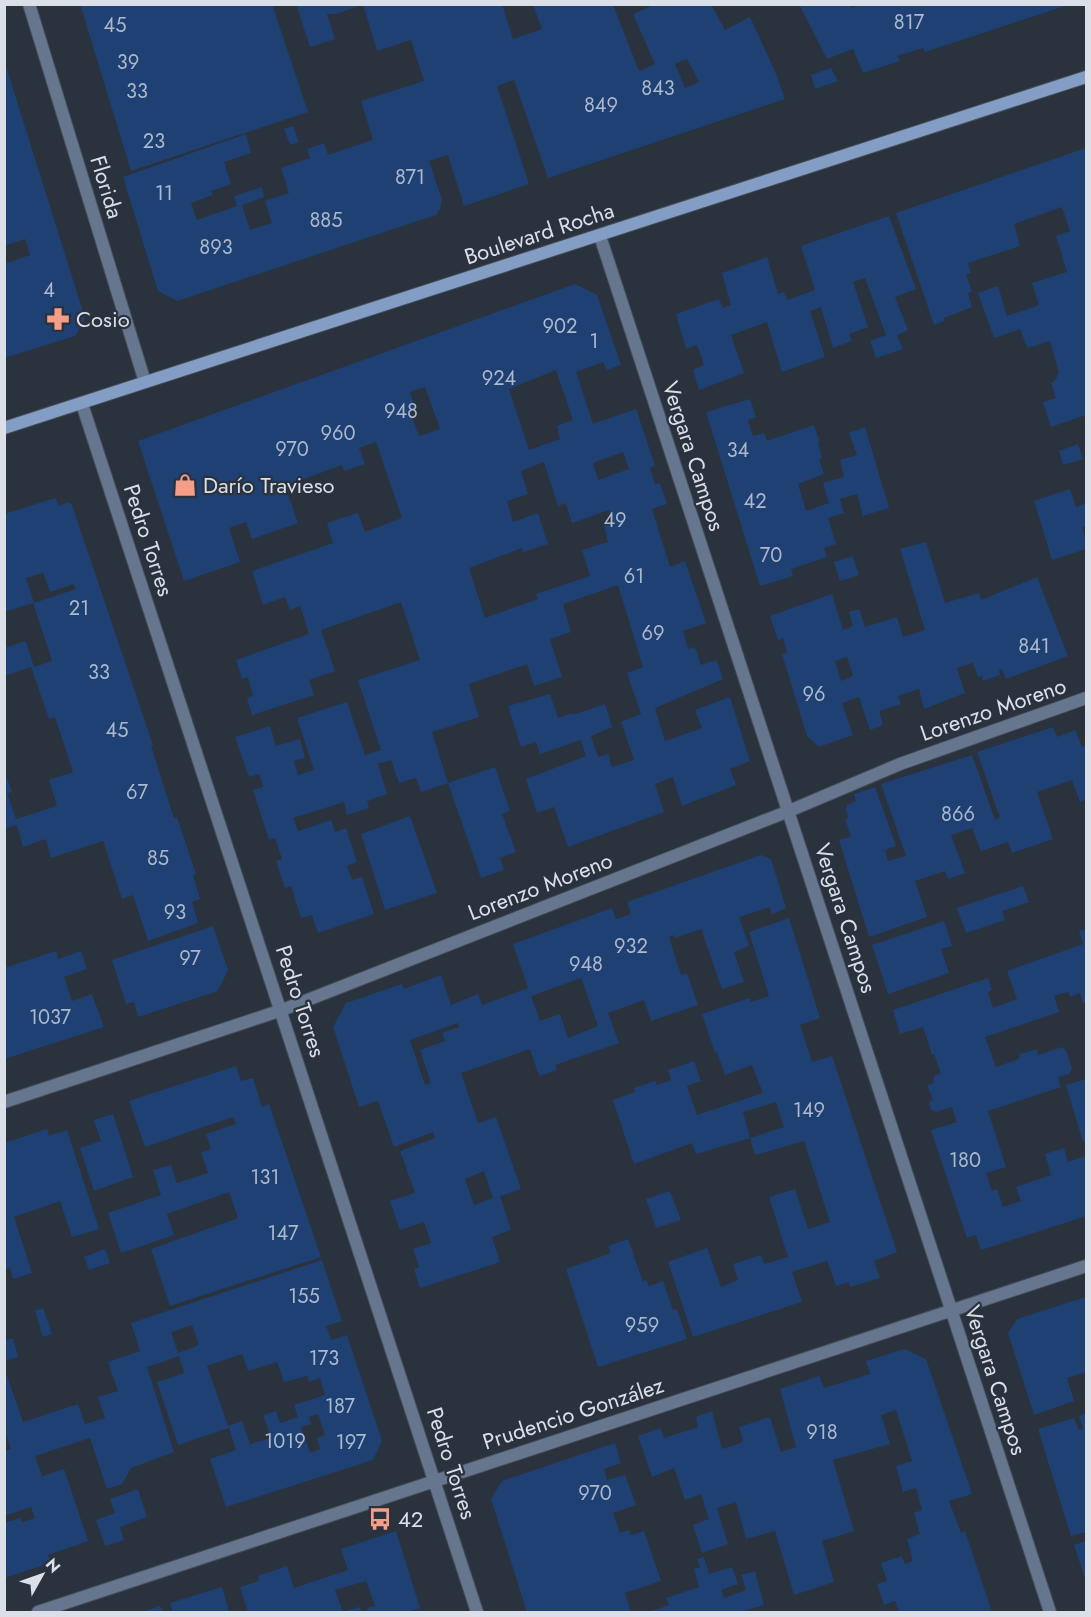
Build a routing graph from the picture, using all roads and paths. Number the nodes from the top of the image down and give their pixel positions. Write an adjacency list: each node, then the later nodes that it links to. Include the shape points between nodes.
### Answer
1 (29, 4): 4 (street, Florida)
2 (1086, 77): 3 (main road, Boulevard Rocha)
3 (600, 236): 4 (main road, Boulevard Rocha); 8 (street, Vergara Campos)
4 (145, 382): 5 (main road, Boulevard Rocha)
5 (82, 404): 6 (main road, Boulevard Rocha); 9 (street, Pedro Torres)
6 (4, 428)
7 (1086, 698): 8 (street, Lorenzo Moreno, via 900,764)
8 (789, 811): 9 (street, Lorenzo Moreno); 12 (street, Vergara Campos)
9 (282, 1010): 10 (street, Lorenzo Moreno); 13 (street, Pedro Torres)
10 (4, 1102)
11 (1086, 1266): 12 (street, Prudencio González)
12 (951, 1310): 13 (street, Prudencio González); 16 (street, Vergara Campos)
13 (436, 1480): 14 (street, Prudencio González); 15 (street, Pedro Torres)
14 (38, 1612)
15 (477, 1612)
16 (1050, 1612)

